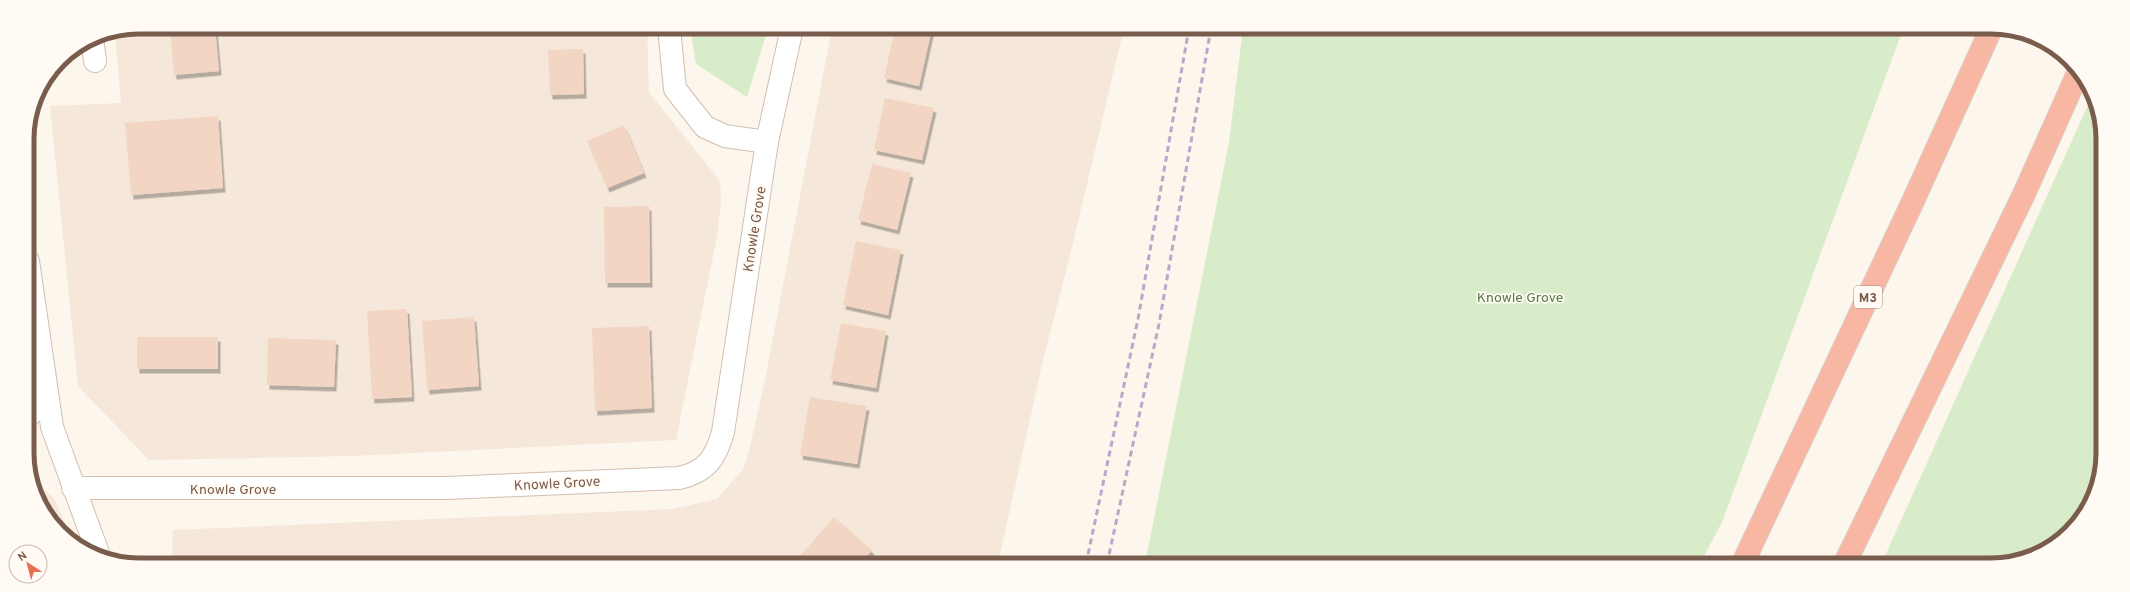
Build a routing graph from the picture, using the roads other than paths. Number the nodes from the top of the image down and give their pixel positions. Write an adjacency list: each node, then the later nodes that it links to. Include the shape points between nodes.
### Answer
1 (670, 34): 7 (street, via 675,89 705,127 724,136)
2 (791, 34): 7 (street, Knowle Grove)
3 (1989, 34): 13 (highway, M3)
4 (93, 45): 5 (street)
5 (95, 61)
6 (2076, 78): 14 (highway, via 2024,194)
7 (768, 142): 11 (street, Knowle Grove, via 723,432 718,451 693,475 679,478 447,488)
8 (34, 302): 9 (street)
9 (48, 399): 10 (street); 11 (street, via 52,427)
10 (34, 411)
11 (73, 488): 12 (street)
12 (97, 549)
13 (1745, 558)
14 (1847, 558)

